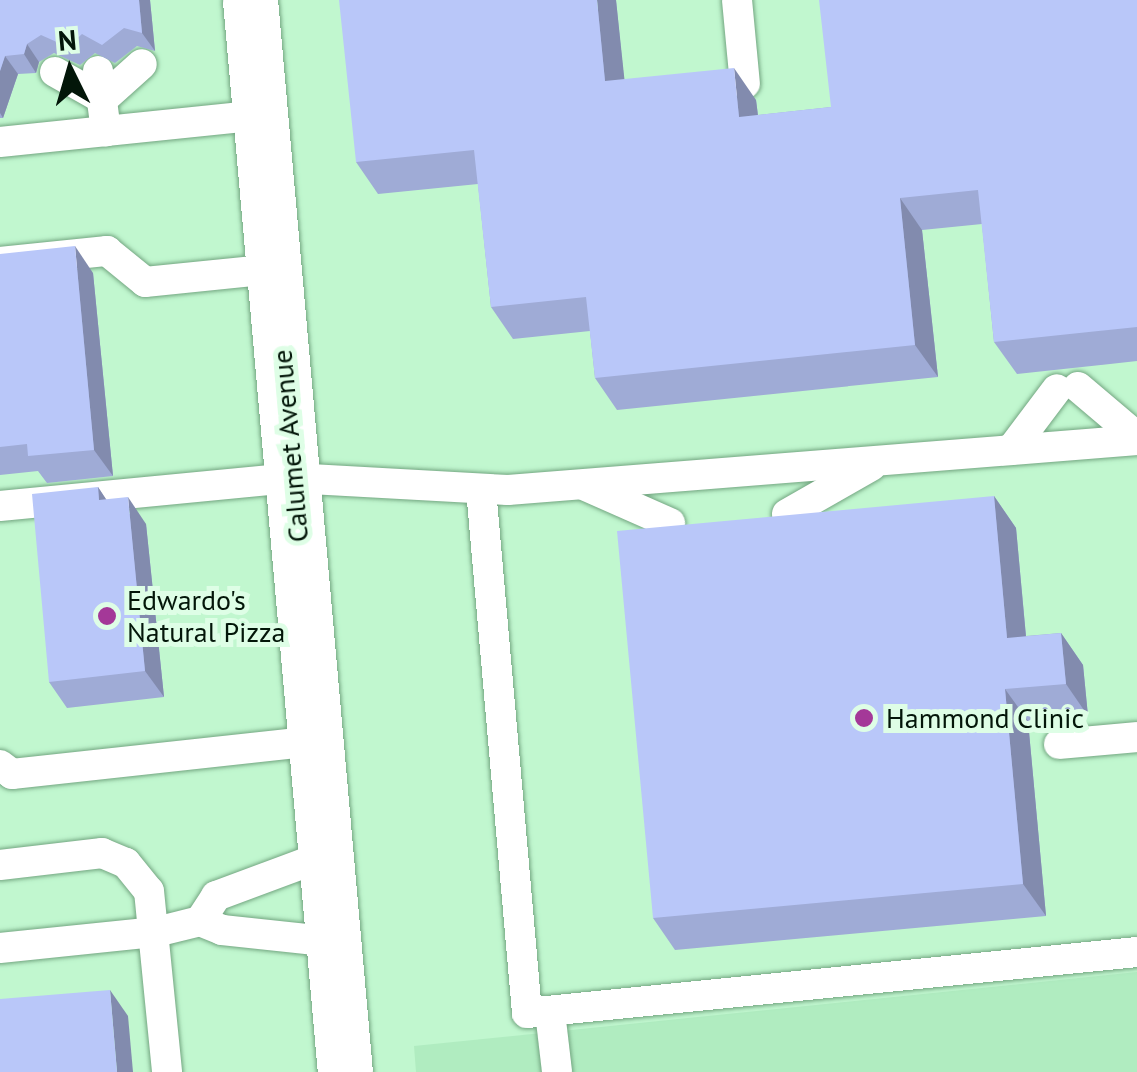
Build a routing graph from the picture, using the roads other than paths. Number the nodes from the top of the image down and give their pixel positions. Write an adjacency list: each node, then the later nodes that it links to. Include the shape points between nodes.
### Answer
1 (250, 0): 7 (main road, Calumet Avenue)
2 (738, 0): 6 (lane)
3 (142, 64): 5 (lane)
4 (55, 72): 5 (lane)
5 (100, 84): 8 (lane)
6 (745, 84)
7 (261, 115): 8 (lane); 11 (main road, Calumet Avenue)
8 (106, 131): 9 (lane)
9 (0, 142)
10 (0, 262): 11 (lane, via 107,251 145,282)
11 (274, 269): 15 (main road, Calumet Avenue)
12 (1137, 438): 13 (lane); 13 (lane, via 1067,388)
13 (1011, 450): 14 (lane)
14 (880, 460): 16 (lane); 19 (lane)
15 (292, 478): 17 (lane); 18 (lane); 22 (main road, Calumet Avenue)
16 (583, 485): 17 (lane); 20 (lane)
17 (481, 489): 32 (lane, via 528,1013)
18 (0, 506)
19 (787, 514)
20 (670, 524)
21 (1137, 736): 23 (lane)
22 (316, 742): 24 (lane, via 12,774); 25 (main road, Calumet Avenue)
23 (1059, 744)
24 (0, 765)
25 (326, 855): 27 (lane, via 216,896); 29 (main road, Calumet Avenue)
26 (0, 865): 28 (lane, via 102,853 126,863 150,891)
27 (200, 921): 28 (lane); 29 (lane, via 222,930)
28 (156, 932): 30 (lane); 33 (lane)
29 (334, 942): 34 (main road, Calumet Avenue)
30 (0, 948)
31 (1137, 952): 32 (lane)
32 (550, 1012): 35 (lane)
33 (167, 1072)
34 (345, 1072)
35 (556, 1072)

